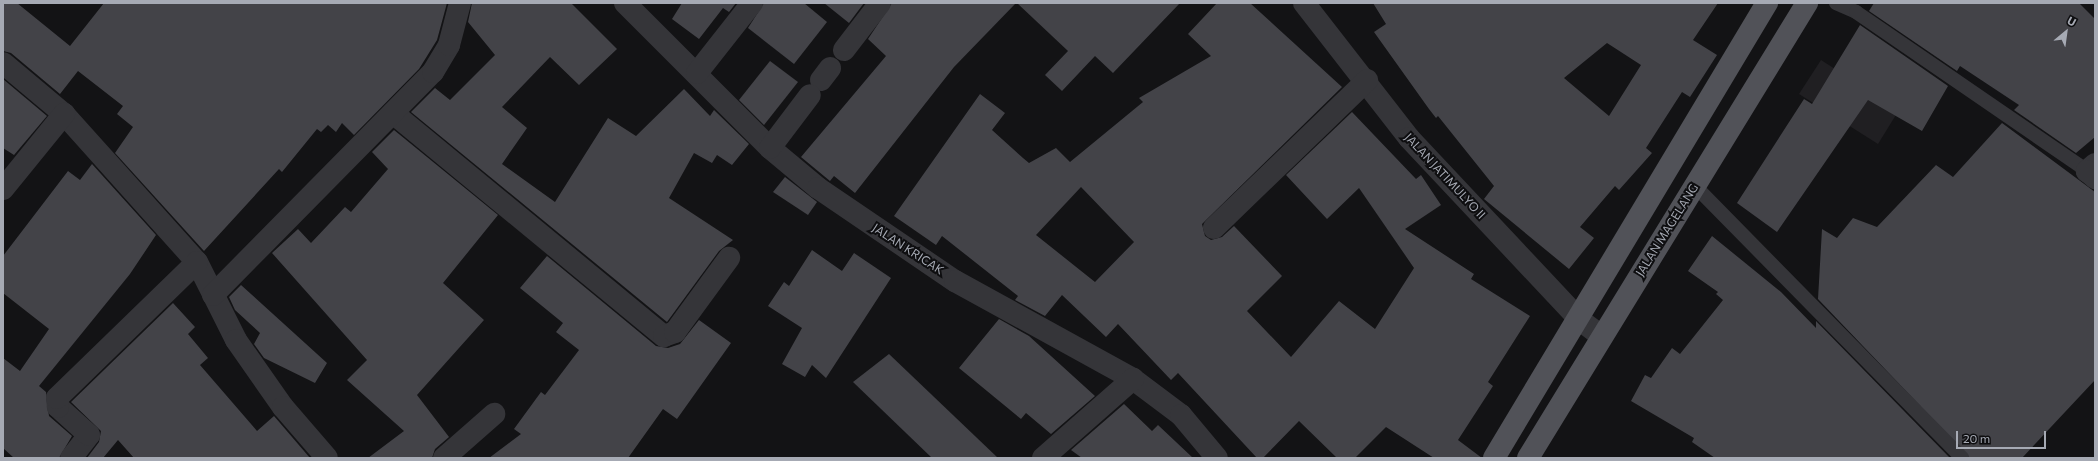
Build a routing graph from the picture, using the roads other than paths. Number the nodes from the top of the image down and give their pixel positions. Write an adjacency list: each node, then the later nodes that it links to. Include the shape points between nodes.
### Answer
1 (460, 3): 14 (street, via 458,18 443,58)
2 (625, 3): 11 (street, JALAN KRICAK)
3 (752, 3): 11 (street)
4 (880, 3): 9 (street)
5 (1304, 3): 12 (street, JALAN JATIMULYO II)
6 (1767, 3): 24 (main road)
7 (1807, 3): 18 (main road, JALAN MAGELANG)
8 (1836, 3): 17 (lane, via 1856,12)
9 (844, 50)
10 (3, 63): 15 (street)
11 (697, 73): 16 (street, JALAN KRICAK)
12 (1367, 80): 20 (street); 24 (street, JALAN JATIMULYO II, via 1409,138)
13 (820, 81): 16 (street)
14 (393, 113): 21 (street, via 664,336 675,332); 23 (street)
15 (64, 114): 19 (street); 22 (street)
16 (770, 148): 26 (street, JALAN KRICAK, via 843,207 955,281)
17 (2092, 171)
18 (1694, 185): 25 (main road, JALAN MAGELANG); 35 (lane)
19 (3, 189)
20 (1214, 228)
21 (729, 258)
22 (197, 262): 23 (street); 29 (street, via 57,398 58,406 89,435)
23 (213, 295): 28 (street, via 236,340 283,407)
24 (1580, 320): 25 (street, JALAN JATIMULYO II); 33 (main road)
25 (1602, 336): 34 (main road, JALAN MAGELANG)
26 (1133, 379): 31 (street); 32 (street, JALAN KRICAK, via 1181,415)
27 (494, 414): 30 (street)
28 (323, 457)
29 (71, 458)
30 (444, 458)
31 (1043, 458)
32 (1217, 458)
33 (1494, 458)
34 (1528, 458)
35 (1962, 458)

